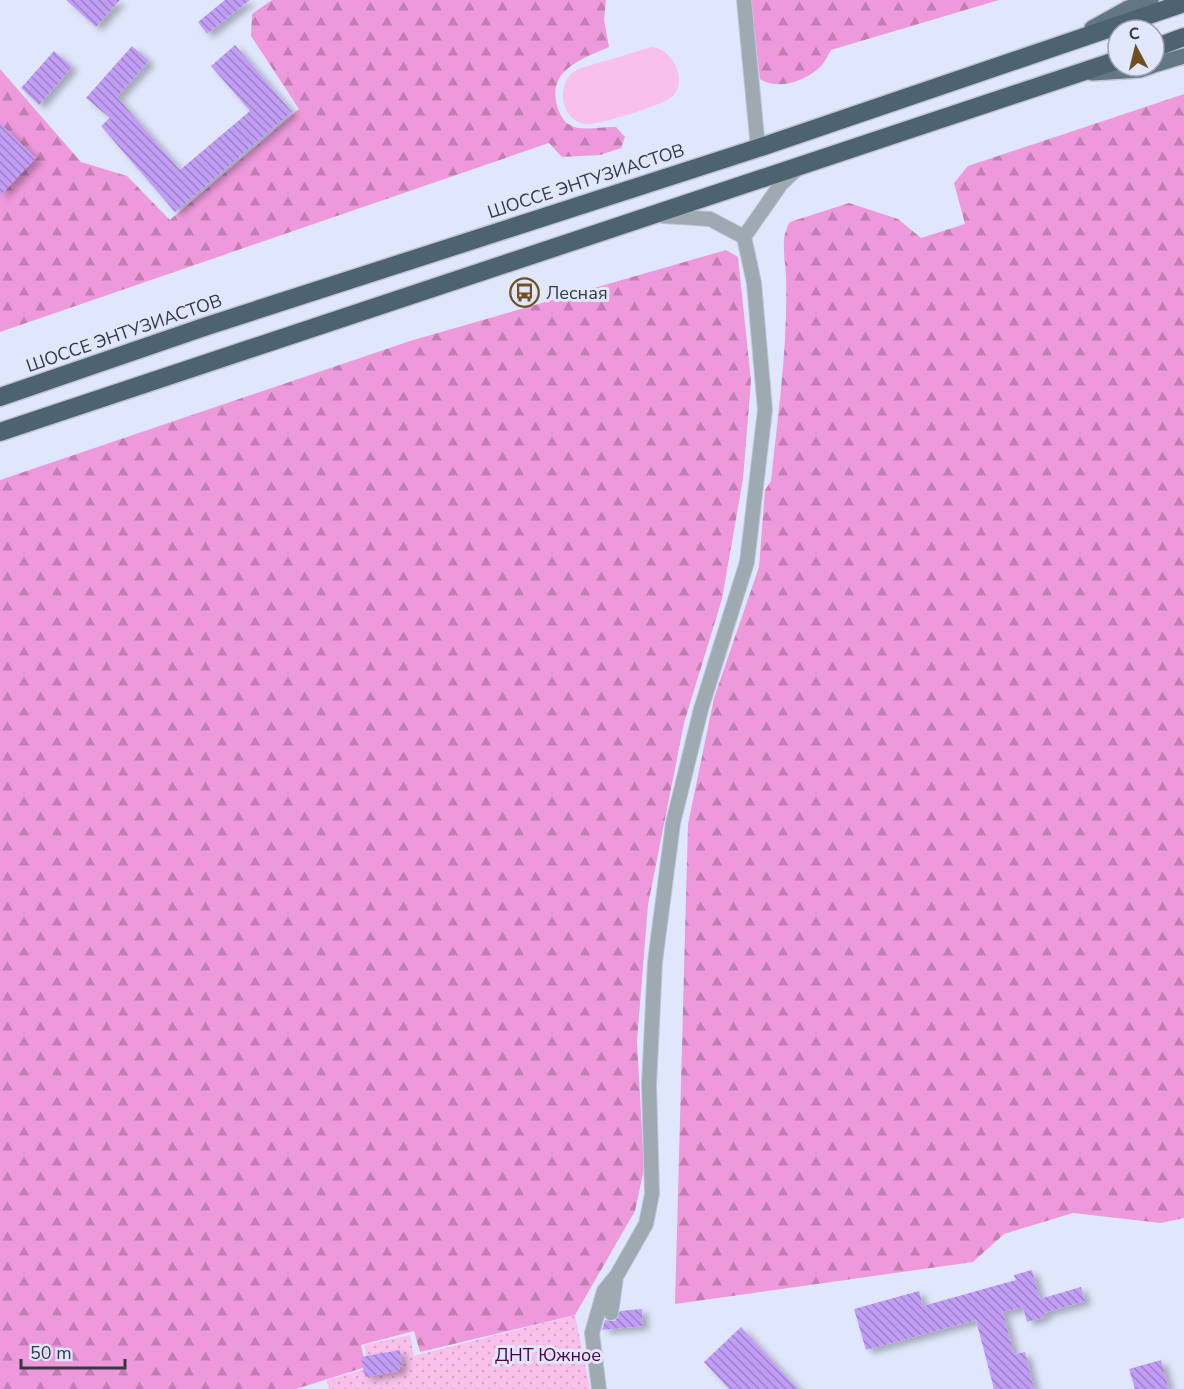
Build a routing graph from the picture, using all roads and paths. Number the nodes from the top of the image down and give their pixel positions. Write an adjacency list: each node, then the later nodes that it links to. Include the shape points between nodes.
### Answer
1 (744, 0): 12 (street)
2 (1151, 0): 5 (main road, via 1128,8)
3 (1184, 3): 5 (highway, ШОССЕ ЭНТУЗИАСТОВ)
4 (1184, 37): 6 (highway)
5 (1068, 41): 12 (highway, ШОССЕ ЭНТУЗИАСТОВ)
6 (1166, 44)
7 (1184, 56): 8 (main road)
8 (1166, 62)
9 (1106, 64): 11 (highway)
10 (1106, 73): 11 (main road)
11 (1077, 75): 13 (highway)
12 (758, 148): 16 (highway, ШОССЕ ЭНТУЗИАСТОВ, via 218,322)
13 (800, 166): 14 (highway); 15 (street, via 781,184)
14 (648, 216): 15 (street, via 710,219); 17 (highway)
15 (744, 237): 18 (street, via 754,283 765,410 747,562 701,709 673,822 655,962 649,1085 652,1194 646,1224)
16 (0, 397)
17 (0, 432)
18 (617, 1275): 19 (street); 20 (street, via 603,1291 592,1333)
19 (611, 1312)
20 (599, 1389)

